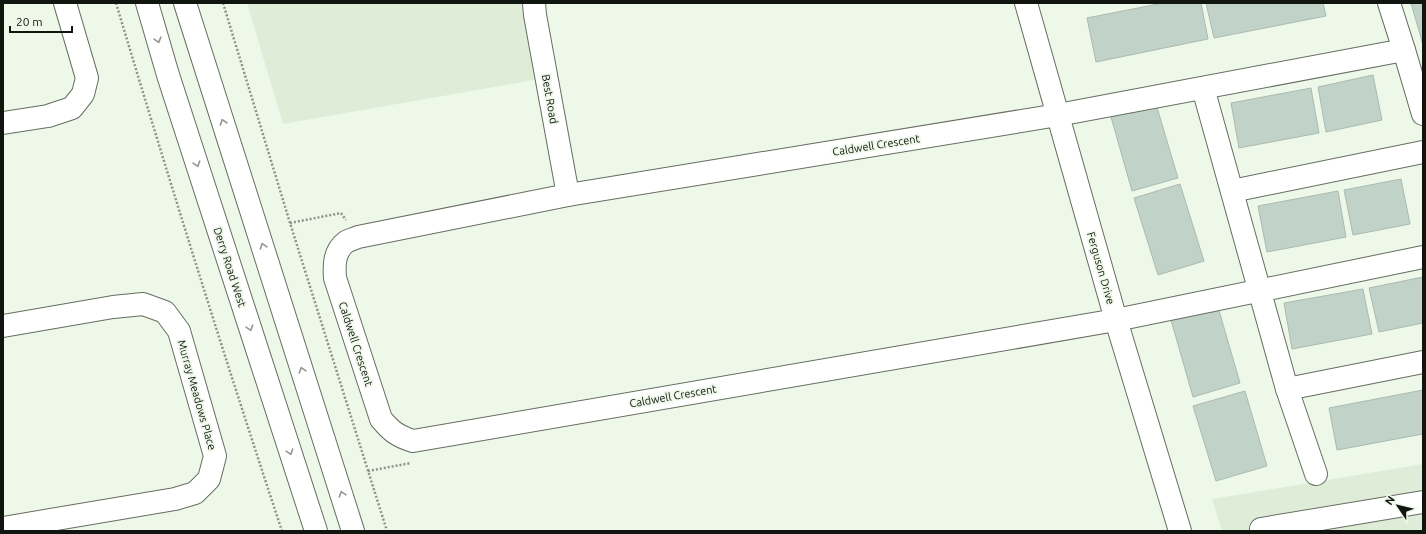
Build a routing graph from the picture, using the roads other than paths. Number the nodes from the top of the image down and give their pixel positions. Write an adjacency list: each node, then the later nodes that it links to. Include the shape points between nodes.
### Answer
1 (65, 3): 11 (street, via 86,78 83,94 72,108 48,116)
2 (147, 3): 25 (street, Derry Road West, one-way to 25)
3 (185, 3): 26 (street, one-way to 3)
4 (534, 3): 14 (street, Best Road)
5 (1026, 3): 10 (street, Ferguson Drive)
6 (1389, 3): 7 (street)
7 (1404, 50): 8 (street, Caldwell Crescent); 9 (street)
8 (1203, 88): 10 (street, Caldwell Crescent); 13 (street)
9 (1423, 114)
10 (1058, 115): 14 (street, Caldwell Crescent); 17 (street, Ferguson Drive)
11 (3, 123)
12 (1423, 152): 13 (street)
13 (1232, 191): 16 (street)
14 (568, 195): 17 (street, Caldwell Crescent, via 358,237 346,242 337,254 334,264 335,278 381,419 391,431 413,441)
15 (1423, 257): 16 (street, Caldwell Crescent)
16 (1260, 291): 17 (street, Caldwell Crescent); 20 (street)
17 (1116, 320): 27 (street, Ferguson Drive)
18 (3, 326): 23 (street, Murray Meadows Place, via 143,304 165,312 179,331 215,456 209,479 195,493 175,499)
19 (1423, 362): 20 (street)
20 (1287, 389): 21 (street)
21 (1316, 474)
22 (1423, 502): 24 (street)
23 (3, 528)
24 (1258, 530)
25 (316, 531)
26 (353, 531)
27 (1180, 531)

